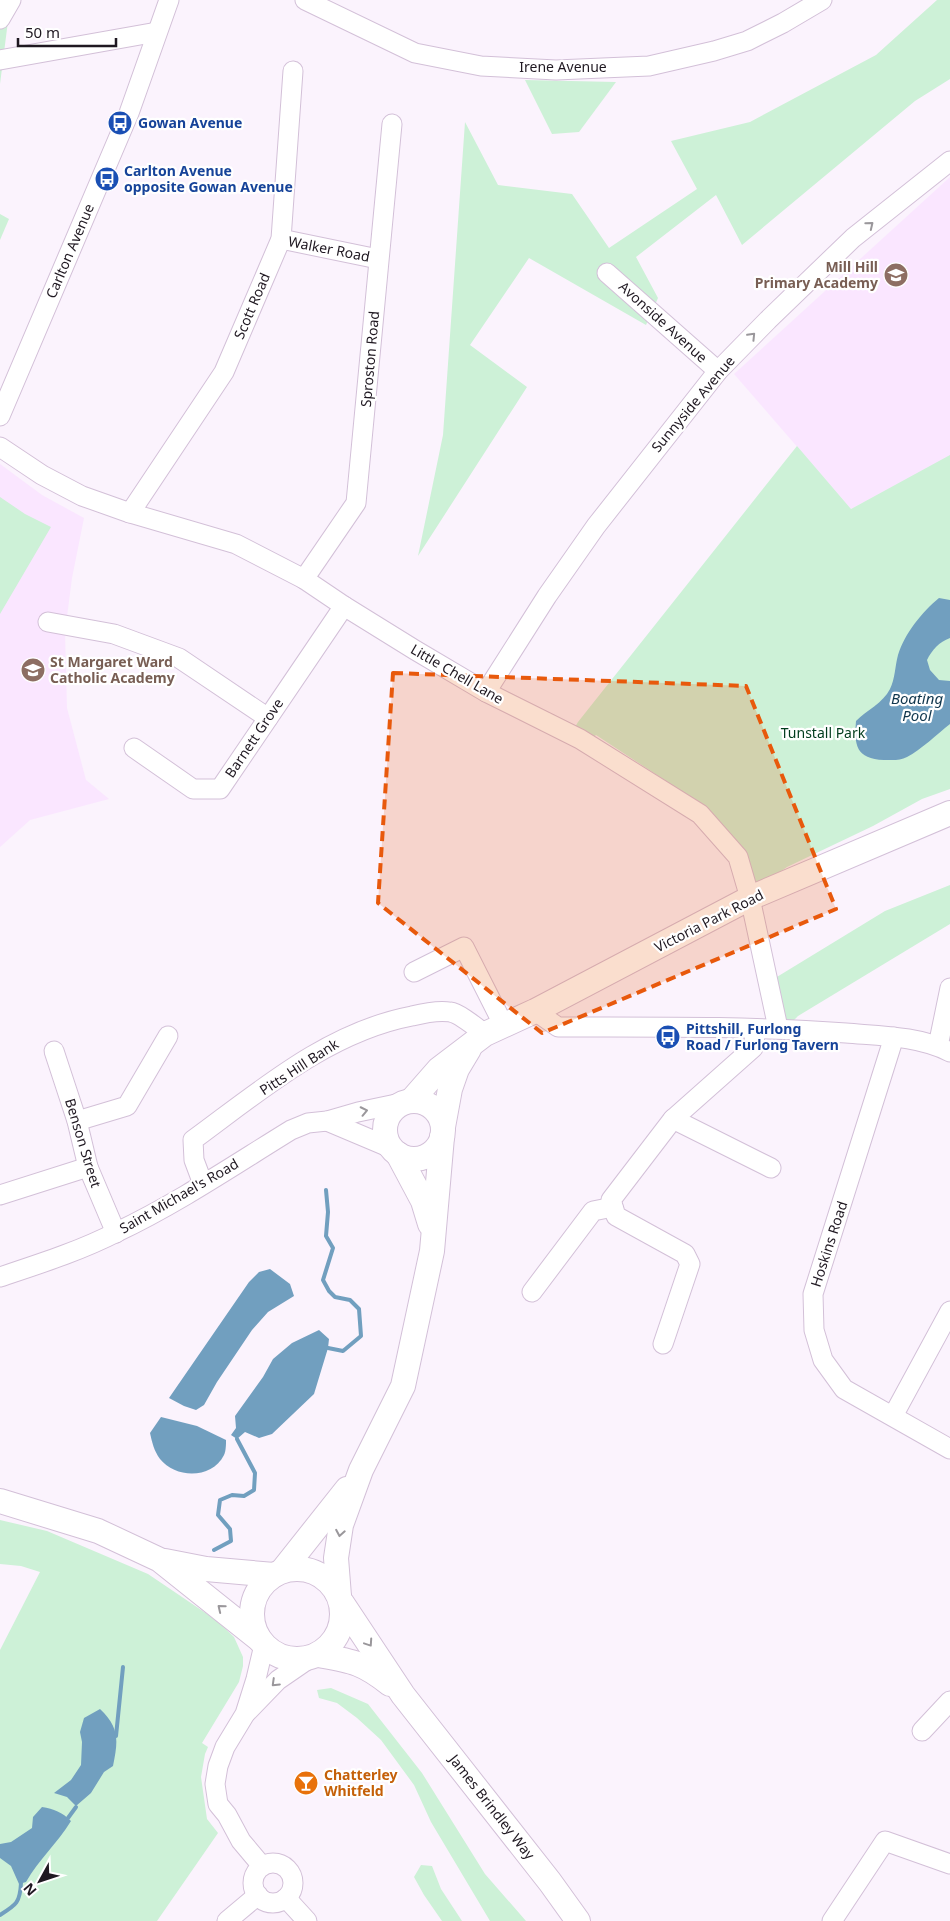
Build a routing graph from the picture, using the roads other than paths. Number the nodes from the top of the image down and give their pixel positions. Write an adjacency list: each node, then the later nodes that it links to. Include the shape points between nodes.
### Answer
1 (11, 0): 5 (street)
2 (169, 0): 6 (street, Carlton Avenue)
3 (304, 0): 4 (street, Irene Avenue, via 415,53 481,66 556,70 649,66 714,51 747,41)
4 (822, 0)
5 (0, 19)
6 (157, 32): 7 (street); 15 (street, Carlton Avenue, via 128,113)
7 (0, 60)
8 (293, 71): 11 (street, Scott Road)
9 (392, 124): 12 (street, Sproston Road)
10 (950, 161): 14 (street, Sunnyside Avenue, one-way to 10, via 853,238)
11 (280, 239): 12 (street, Walker Road); 17 (street, Scott Road, via 224,372)
12 (378, 259): 18 (street, Sproston Road, via 356,503)
13 (608, 273): 14 (street, Avonside Avenue)
14 (718, 371): 21 (street, Sunnyside Avenue, via 596,526)
15 (0, 416)
16 (0, 447): 17 (street, Little Chell Lane, via 82,496)
17 (130, 513): 18 (street, Little Chell Lane, via 236,544)
18 (304, 579): 19 (street, Little Chell Lane)
19 (344, 606): 21 (street, Little Chell Lane); 22 (street, Barnett Grove)
20 (48, 622): 22 (street, via 114,634 179,658)
21 (486, 692): 25 (street, Little Chell Lane, via 580,739 700,814 738,857)
22 (268, 718): 23 (street, Barnett Grove, via 220,789 193,789)
23 (134, 748)
24 (950, 813): 25 (main road, Victoria Park Road)
25 (750, 898): 28 (main road, Victoria Park Road); 29 (street, Little Chell Lane)
26 (414, 972): 31 (street, via 464,947)
27 (950, 988): 34 (street)
28 (535, 1011): 30 (street, via 558,1027); 31 (main road, Victoria Park Road)
29 (778, 1028): 30 (street); 33 (street)
30 (756, 1029): 37 (street, via 753,1048)
31 (487, 1033): 36 (main road, Victoria Park Road, via 439,1068); 40 (main road, via 457,1069); 44 (street, Pitts Hill Bank, via 452,1012 429,1012 396,1019 341,1040 297,1065 193,1140 194,1160)
32 (168, 1036): 38 (street, via 127,1106)
33 (894, 1037): 34 (street); 53 (street, Hoskins Road, via 813,1294 814,1330 823,1360 844,1389)
34 (944, 1049)
35 (54, 1051): 38 (street, Benson Street)
36 (406, 1102): 39 (street, Saint Michael's Road, one-way to 36); 40 (main road, via 430,1106 437,1112); 41 (main road, via 395,1107 385,1123 386,1140)
37 (673, 1119): 43 (street); 46 (street, via 611,1200)
38 (76, 1121): 42 (street, Benson Street)
39 (327, 1121): 41 (street); 44 (street, Saint Michael's Road, via 308,1123 291,1130)
40 (442, 1132): 41 (main road, via 433,1151 424,1157 407,1158); 48 (main road)
41 (395, 1151): 48 (main road, via 423,1201)
42 (88, 1166): 45 (street); 47 (street, Benson Street)
43 (772, 1168)
44 (204, 1184): 47 (street, Saint Michael's Road)
45 (0, 1195)
46 (613, 1207): 50 (street, via 593,1211); 52 (street, via 616,1216 685,1254 690,1264)
47 (116, 1233): 49 (street, Saint Michael's Road)
48 (433, 1233): 55 (main road, via 403,1386)
49 (0, 1277)
50 (532, 1292)
51 (950, 1311): 53 (street)
52 (663, 1344)
53 (893, 1416): 54 (street, Hoskins Road)
54 (950, 1448)
55 (361, 1470): 58 (main road); 59 (main road, one-way to 59, via 340,1533 336,1558)
56 (0, 1501): 57 (main road, via 98,1531)
57 (160, 1560): 58 (main road, via 206,1569); 60 (main road, one-way to 57)
58 (278, 1573): 59 (main road, via 290,1569 321,1575); 60 (main road, via 260,1588 253,1603 254,1628)
59 (340, 1599): 61 (main road, via 343,1618 338,1635 329,1647); 62 (main road, James Brindley Way, one-way to 62)
60 (261, 1642): 61 (main road, via 279,1656 294,1660); 64 (street, via 256,1679)
61 (314, 1657): 62 (main road, James Brindley Way, via 352,1661 371,1669); 64 (street, one-way to 64, via 278,1680)
62 (404, 1694): 72 (main road, James Brindley Way)
63 (950, 1701): 65 (street)
64 (245, 1714): 67 (street, via 225,1747 215,1784 218,1804)
65 (922, 1731)
66 (950, 1864): 73 (street, via 885,1841)
67 (262, 1866): 68 (street, via 253,1879); 69 (street, via 276,1863 288,1870 293,1884)
68 (258, 1895): 69 (street, via 270,1902); 70 (street)
69 (286, 1898): 71 (street)
70 (227, 1921)
71 (307, 1921)
72 (578, 1921)
73 (832, 1921)

